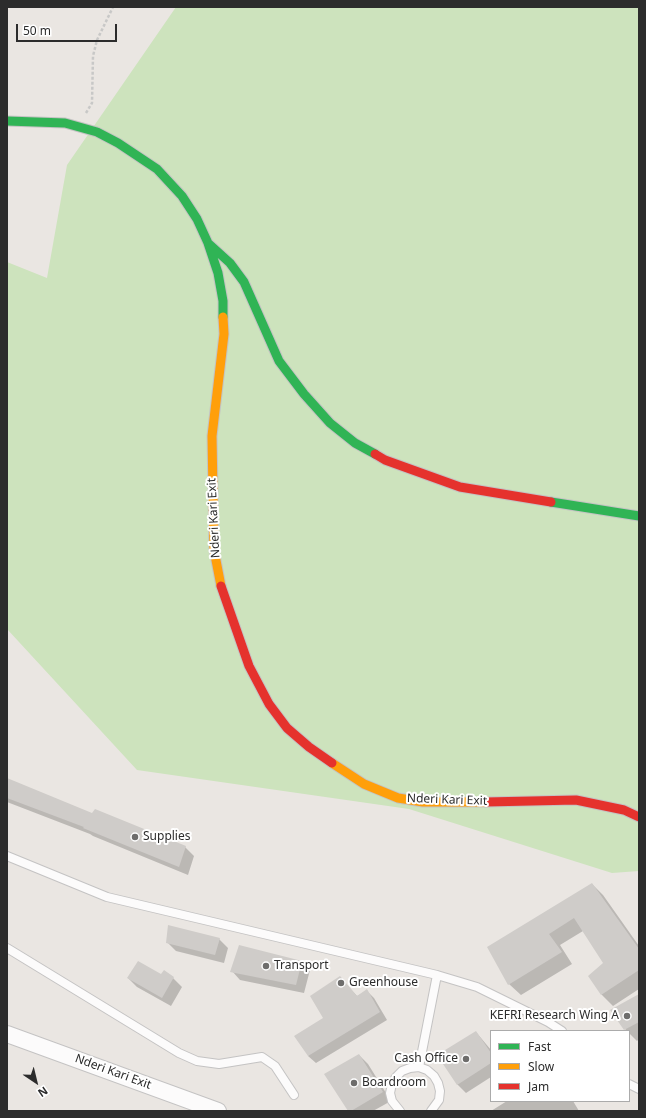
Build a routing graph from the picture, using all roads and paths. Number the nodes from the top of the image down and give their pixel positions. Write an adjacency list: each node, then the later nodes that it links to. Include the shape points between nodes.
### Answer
1 (113, 7): 2 (path, via 97,40 93,56 92,103)
2 (85, 114)
3 (7, 121): 4 (street, Nderi Kari Exit, via 65,124 97,132 118,143 157,169 169,181 182,196)
4 (208, 243): 5 (street, via 230,263 244,282 279,361 330,423 355,443 385,460 460,487); 6 (street, Nderi Kari Exit, via 218,273 224,327 212,436 214,550 223,594 241,645 252,672 277,715 287,728 319,754 364,784 398,798 423,802 576,800 624,810)
5 (639, 516)
6 (639, 817)
7 (7, 856): 9 (lane, via 107,896)
8 (7, 948): 16 (lane, via 165,1045 197,1061 218,1064 262,1057 276,1066)
9 (437, 975): 10 (lane, via 477,987); 12 (lane)
10 (560, 1030)
11 (7, 1034): 15 (street, Nderi Kari Exit)
12 (419, 1067): 19 (lane, via 402,1071 392,1084 392,1101); 20 (lane, via 427,1070 438,1083 439,1100)
13 (630, 1084): 14 (lane)
14 (639, 1089)
15 (173, 1094): 17 (street); 18 (street, Nderi Kari Exit)
16 (294, 1095)
17 (196, 1111)
18 (218, 1111)
19 (400, 1111)
20 (431, 1111)

